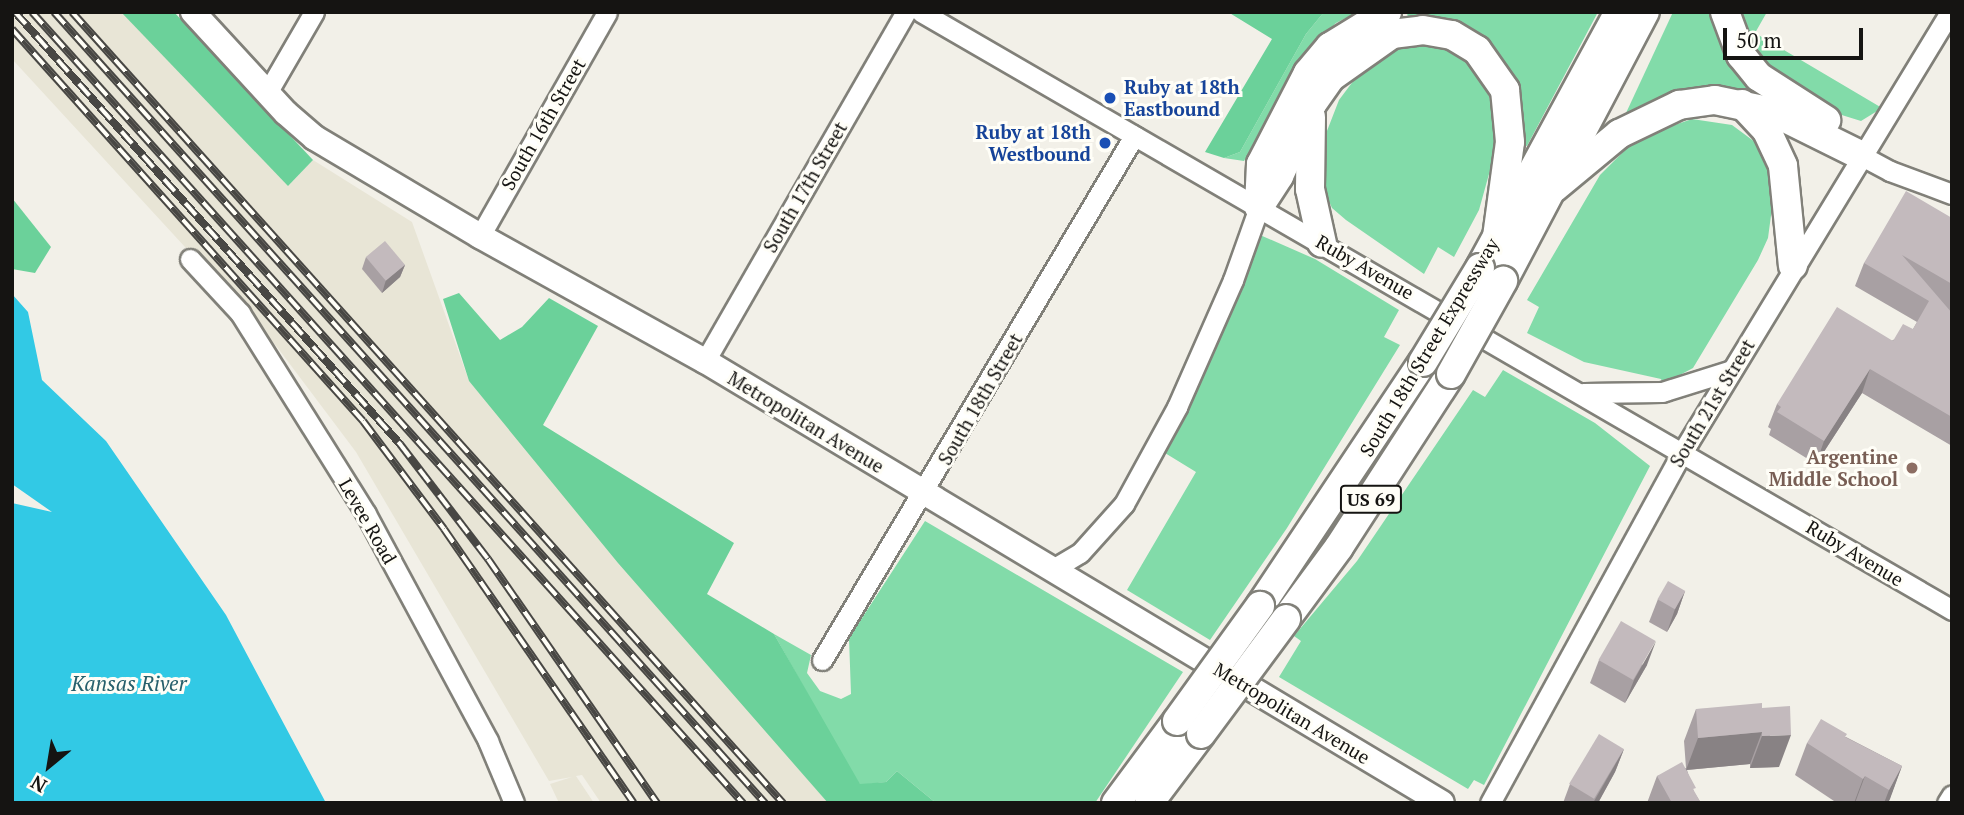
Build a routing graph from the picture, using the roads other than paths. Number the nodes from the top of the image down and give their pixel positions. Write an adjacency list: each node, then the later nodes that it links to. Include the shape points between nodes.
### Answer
1 (193, 12): 11 (main road, Metropolitan Avenue)
2 (314, 12): 11 (street)
3 (607, 12): 19 (street, South 16th Street)
4 (906, 12): 25 (street, South 17th Street)
5 (921, 12): 14 (street, Ruby Avenue)
6 (1387, 12): 18 (highway, via 1330,47 1308,73 1261,164)
7 (1619, 12): 20 (highway, South 18th Street Expressway / US 69)
8 (1645, 12): 16 (highway, South 18th Street Expressway / US 69)
9 (1725, 12): 15 (highway, via 1741,55 1759,77 1839,128)
10 (1950, 12): 15 (street, South 21st Street)
11 (267, 93): 19 (main road, Metropolitan Avenue, via 315,138)
12 (1312, 104): 18 (highway, via 1279,176); 20 (highway, via 1331,77 1392,34 1423,30 1452,35 1477,50 1504,90 1510,116); 21 (highway, via 1310,189)
13 (1742, 104): 15 (highway, via 1773,112); 16 (highway, via 1714,100 1679,105 1619,134); 23 (highway, via 1767,131 1783,166)
14 (1134, 136): 18 (street, Ruby Avenue); 29 (street, South 18th Street)
15 (1862, 156): 17 (street, via 1890,172); 23 (street, South 21st Street)
16 (1554, 188): 24 (highway, South 18th Street Expressway / US 69)
17 (1952, 194)
18 (1258, 206): 21 (street, Ruby Avenue); 30 (street, via 1233,280 1177,407 1124,504 1080,553)
19 (480, 236): 25 (main road, Metropolitan Avenue)
20 (1497, 237): 24 (highway, South 18th Street Expressway / US 69)
21 (1322, 243): 27 (street, Ruby Avenue)
22 (190, 259): 35 (street, Levee Road, via 240,313 366,514 488,741)
23 (1793, 266): 26 (street, South 21st Street)
24 (1491, 274): 33 (highway, South 18th Street Expressway / US 69, bridge, via 1423,362 1260,606); 33 (highway, South 18th Street Expressway / US 69, bridge, via 1451,374 1339,547 1286,619)
25 (705, 361): 29 (main road, Metropolitan Avenue)
26 (1732, 370): 27 (street, via 1662,392); 28 (street, South 21st Street)
27 (1579, 393): 28 (street, Ruby Avenue)
28 (1682, 451): 31 (street, Ruby Avenue); 39 (street, South 21st Street)
29 (925, 493): 30 (main road, Metropolitan Avenue); 32 (street, South 18th Street)
30 (1053, 569): 38 (main road, Metropolitan Avenue)
31 (1952, 610)
32 (822, 660)
33 (1189, 728): 36 (highway, South 18th Street Expressway / US 69); 37 (highway, South 18th Street Expressway / US 69)
34 (1952, 796): 40 (street)
35 (514, 803)
36 (1116, 803)
37 (1149, 803)
38 (1442, 803)
39 (1490, 803)
40 (1947, 803)

